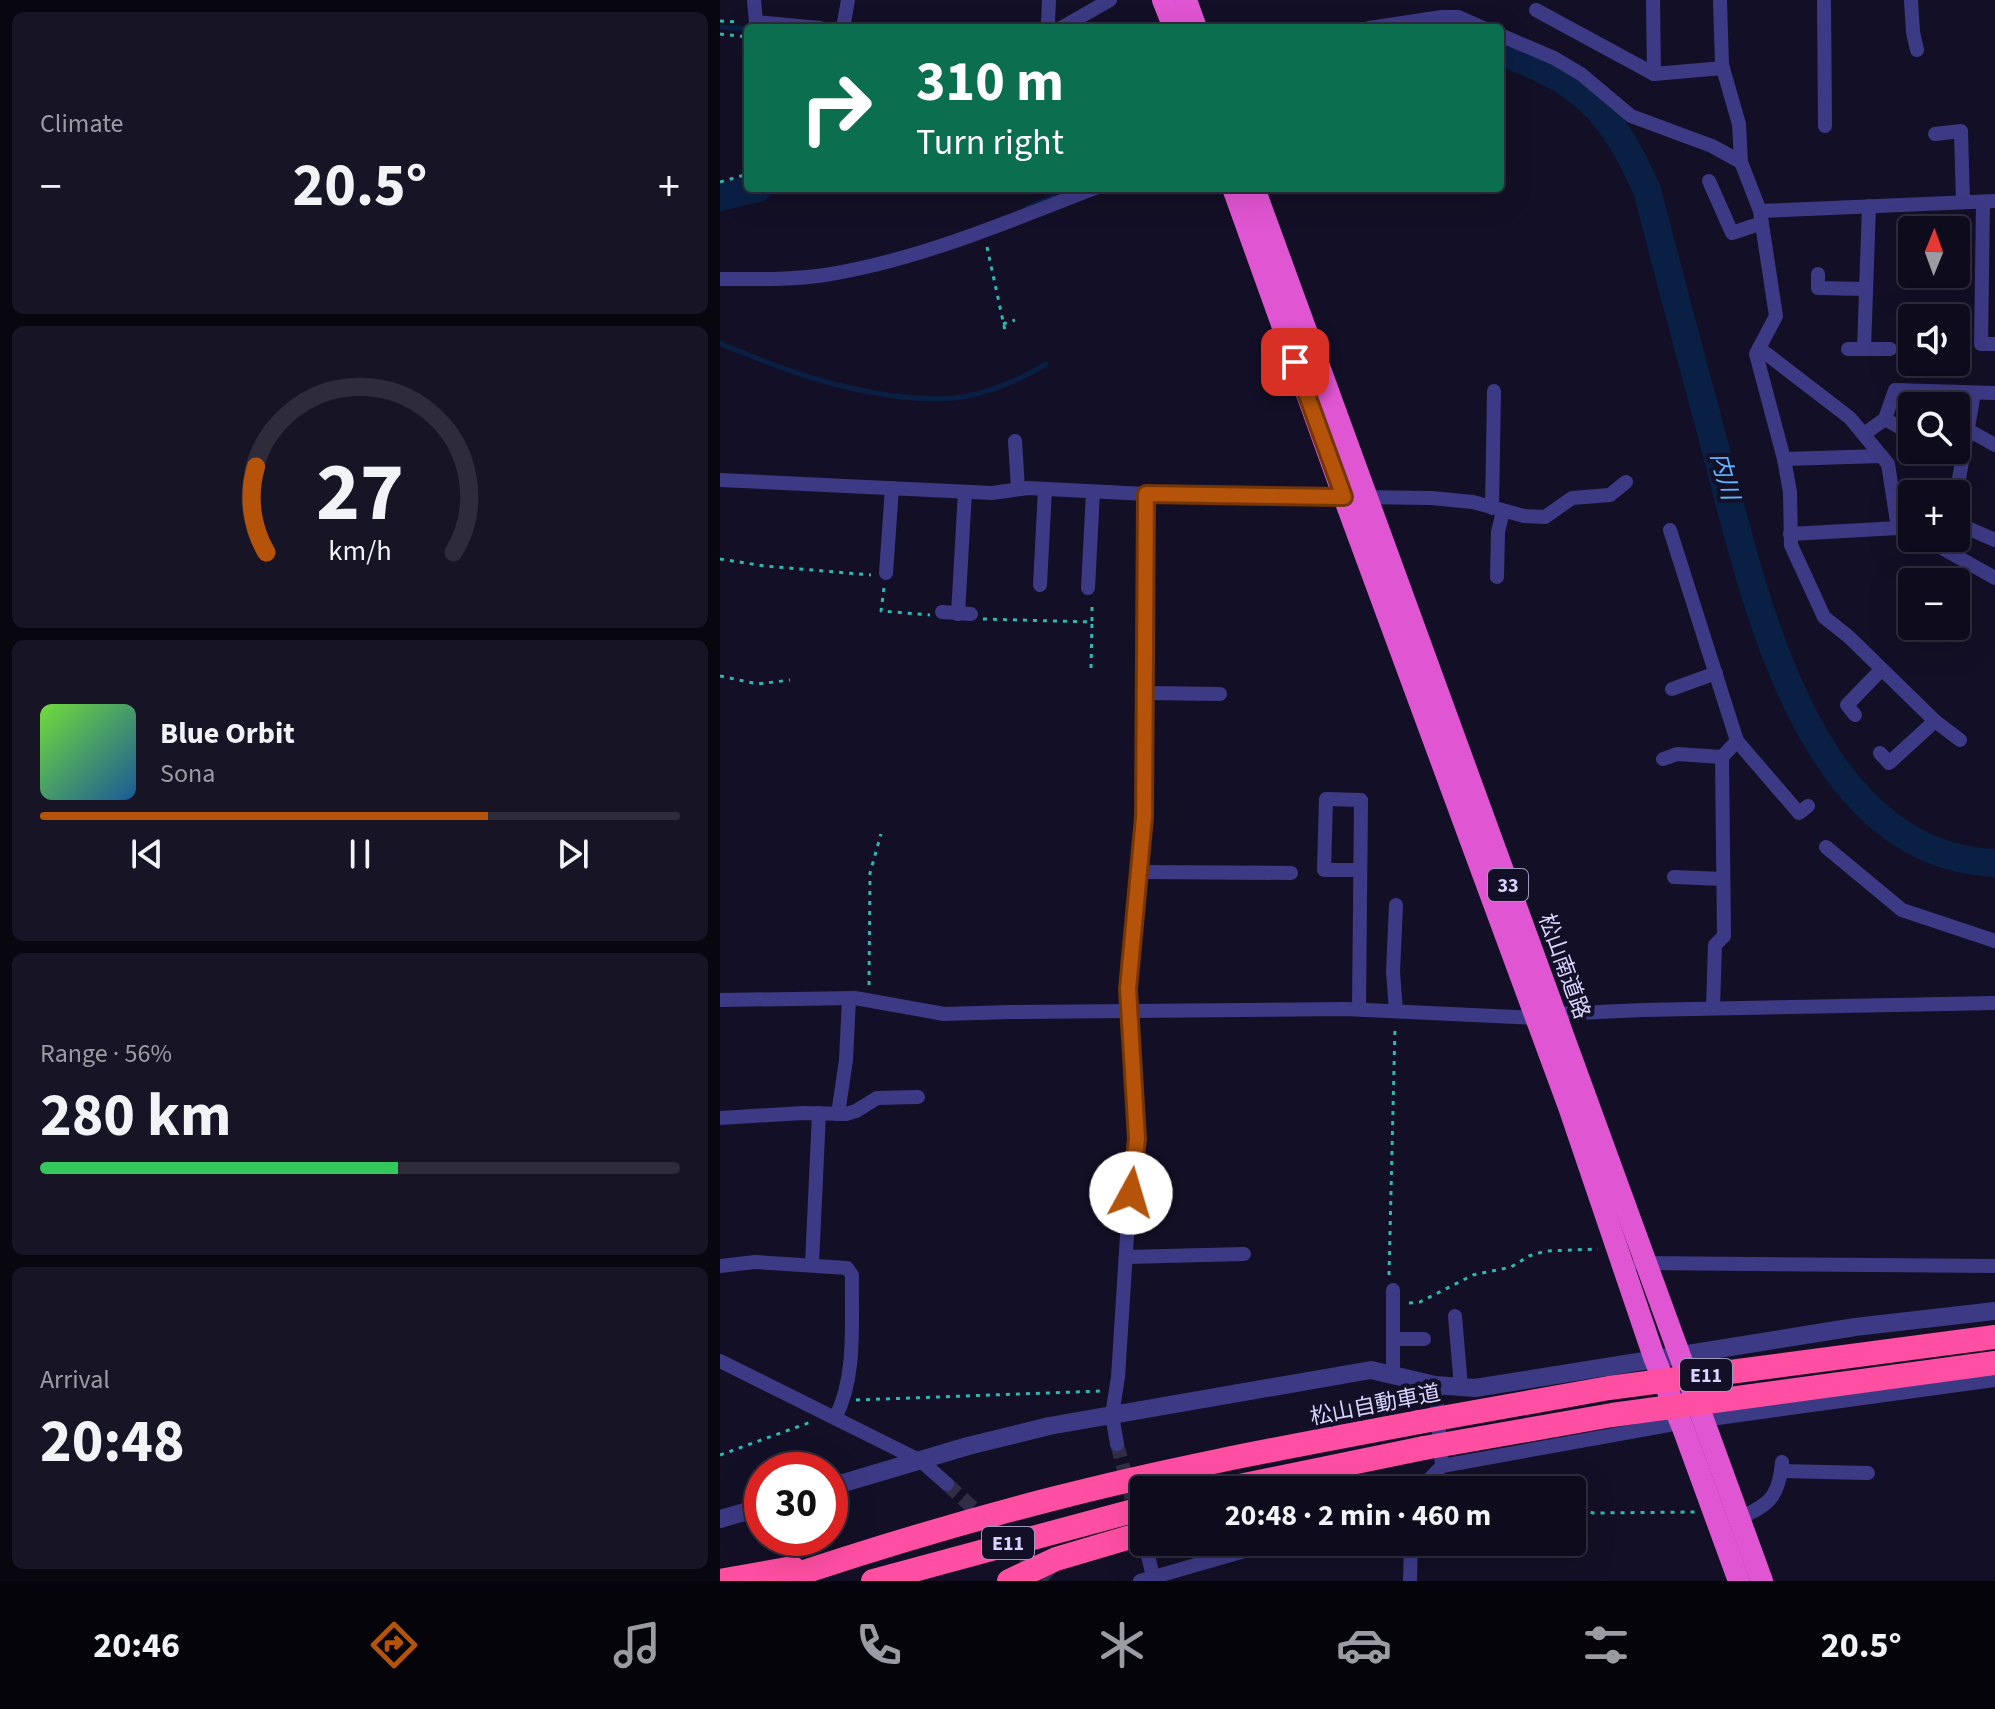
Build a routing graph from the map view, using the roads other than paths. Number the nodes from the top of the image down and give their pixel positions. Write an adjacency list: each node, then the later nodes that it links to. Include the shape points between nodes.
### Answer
1 (754, 0): 12 (street, via 756,22)
2 (848, 0): 13 (street)
3 (1049, 0): 14 (street)
4 (1110, 0): 15 (street)
5 (1163, 0): 16 (highway)
6 (1186, 0): 17 (highway)
7 (1653, 0): 23 (street)
8 (1720, 0): 22 (street)
9 (1824, 0): 24 (street)
10 (1911, 0): 21 (street)
11 (1536, 10): 23 (street)
12 (777, 24)
13 (844, 24)
14 (1049, 24)
15 (1068, 24)
16 (1172, 24)
17 (1195, 24)
18 (1396, 24): 19 (street, via 1458,17)
19 (1474, 24)
20 (1504, 37): 26 (street, via 1581,74 1631,116)
21 (1917, 50)
22 (1723, 68): 23 (street); 26 (street, via 1739,124)
23 (1654, 74)
24 (1825, 126)
25 (1935, 134): 31 (street, via 1961,131)
26 (1741, 162): 34 (street)
27 (1709, 181): 34 (street, via 1732,233)
28 (1085, 192): 36 (street, via 911,256 825,275)
29 (1235, 192): 63 (highway, 松山南道路 / 33)
30 (1255, 192): 63 (highway, 松山南道路 / 33)
31 (1963, 202): 32 (street); 33 (street)
32 (1989, 202): 38 (street, via 1976,275 1981,344)
33 (1869, 206): 34 (street); 37 (street)
34 (1761, 217): 39 (street, via 1776,316)
35 (1818, 274): 37 (street, via 1818,288)
36 (720, 279)
37 (1866, 289): 41 (street)
38 (1994, 344)
39 (1759, 348): 50 (street); 54 (street, via 1756,354)
40 (1848, 349): 41 (street)
41 (1864, 349): 42 (street)
42 (1890, 349)
43 (1494, 391): 65 (street)
44 (1974, 393): 45 (street); 46 (street); 47 (street, via 1895,390)
45 (1995, 393)
46 (1970, 405)
47 (1885, 419): 48 (street); 50 (street)
48 (1898, 426)
49 (1970, 432): 52 (street)
50 (1864, 434): 53 (street)
51 (1015, 441): 58 (street)
52 (1995, 445)
53 (1882, 456): 54 (street); 64 (street)
54 (1784, 459): 69 (street)
55 (720, 480): 57 (street)
56 (1626, 482): 65 (street, via 1610,495 1572,498 1545,517)
57 (892, 488): 60 (street); 72 (street)
58 (1018, 488): 59 (street); 60 (street)
59 (1045, 489): 61 (street); 75 (street)
60 (965, 492): 77 (street, via 964,614)
61 (1093, 492): 62 (street); 76 (street)
62 (1146, 494): 63 (street); 81 (street)
63 (1355, 497): 65 (street, via 1431,498); 106 (highway, 松山南道路 / 33)
64 (1898, 503)
65 (1497, 510): 73 (street)
66 (1970, 529): 70 (street)
67 (1670, 530): 79 (street)
68 (1898, 531): 69 (street)
69 (1790, 534): 78 (street, via 1824,617)
70 (1995, 540)
71 (1958, 552): 74 (street)
72 (886, 575)
73 (1497, 577)
74 (1995, 578)
75 (1040, 585)
76 (1088, 588)
77 (942, 612)
78 (1881, 670): 83 (street, via 1847,705); 84 (street)
79 (1716, 673): 80 (street); 86 (street)
80 (1672, 689)
81 (1144, 693): 82 (street); 93 (street)
82 (1220, 694)
83 (1855, 715)
84 (1935, 721): 85 (street); 87 (street, via 1889,763)
85 (1960, 740)
86 (1737, 741): 88 (street); 90 (street, via 1799,813)
87 (1880, 753)
88 (1722, 757): 89 (street, via 1677,754); 96 (street)
89 (1663, 759)
90 (1808, 806)
91 (1826, 847): 98 (street, via 1902,910)
92 (1360, 870): 92 (street, via 1361,800 1326,799 1324,870); 103 (street)
93 (1139, 872): 94 (street); 104 (street)
94 (1291, 873)
95 (1674, 877): 96 (street)
96 (1723, 879): 102 (street, via 1724,936 1715,945)
97 (1396, 905): 105 (street)
98 (1995, 941)
99 (849, 999): 100 (street); 104 (street, via 960,1015); 109 (street)
100 (720, 1000)
101 (1995, 1003): 102 (street)
102 (1713, 1008): 106 (street)
103 (1359, 1009): 104 (street); 105 (street)
104 (1129, 1010): 112 (street, via 1137,1139)
105 (1396, 1011): 106 (street)
106 (1546, 1016): 113 (highway, 松山南道路 / 33, via 1569,1107); 114 (highway, 松山南道路 / 33)
107 (918, 1097): 109 (street, via 877,1098 856,1111)
108 (819, 1113): 109 (street); 110 (street); 115 (street)
109 (838, 1114)
110 (720, 1118)
111 (1244, 1254): 112 (street)
112 (1127, 1257): 133 (street)
113 (1620, 1263): 114 (street); 125 (highway, 松山南道路 / 33)
114 (1646, 1263): 117 (street); 124 (highway, 松山南道路 / 33)
115 (812, 1264): 116 (street); 132 (street, via 847,1268 852,1275 850,1360)
116 (720, 1266)
117 (1995, 1266)
118 (1393, 1290): 122 (street)
119 (1995, 1311): 124 (street)
120 (1455, 1316): 131 (street)
121 (1995, 1337): 153 (highway, 松山自動車道 / E11, bridge, via 1609,1388 1419,1422 1059,1497)
122 (1393, 1339): 123 (street); 128 (street)
123 (1424, 1339)
124 (1678, 1354): 125 (street); 147 (highway, 松山南道路 / 33)
125 (1654, 1357): 131 (street); 160 (highway, 松山南道路 / 33)
126 (720, 1361): 132 (street)
127 (1995, 1363): 137 (highway, E11, bridge, via 1612,1415 1479,1438)
128 (1393, 1374): 130 (street); 133 (street, via 1371,1370)
129 (1995, 1380): 134 (street)
130 (1435, 1385): 131 (street); 137 (street)
131 (1461, 1387)
132 (833, 1411): 138 (street)
133 (1112, 1415): 136 (street); 138 (street)
134 (1718, 1418)
135 (1669, 1425): 137 (street)
136 (1117, 1444)
137 (1430, 1456): 140 (highway, E11); 141 (highway); 142 (street)
138 (921, 1461): 143 (street); 144 (street)
139 (1868, 1473): 147 (street, via 1781,1466 1773,1497)
140 (1306, 1476)
141 (1345, 1476)
142 (1424, 1476)
143 (848, 1482)
144 (947, 1484)
145 (744, 1512): 148 (street)
146 (1130, 1512): 157 (highway, E11)
147 (1739, 1518): 161 (highway, 松山南道路 / 33)
148 (720, 1519)
149 (1130, 1547): 158 (highway, via 1056,1559)
150 (1146, 1556): 154 (street)
151 (1227, 1556): 154 (street)
152 (1411, 1556): 159 (street)
153 (842, 1559): 155 (highway); 156 (highway, 松山自動車道 / E11)
154 (1147, 1579)
155 (720, 1581)
156 (777, 1581)
157 (873, 1581)
158 (1009, 1581)
159 (1410, 1581)
160 (1739, 1581)
161 (1762, 1581)

